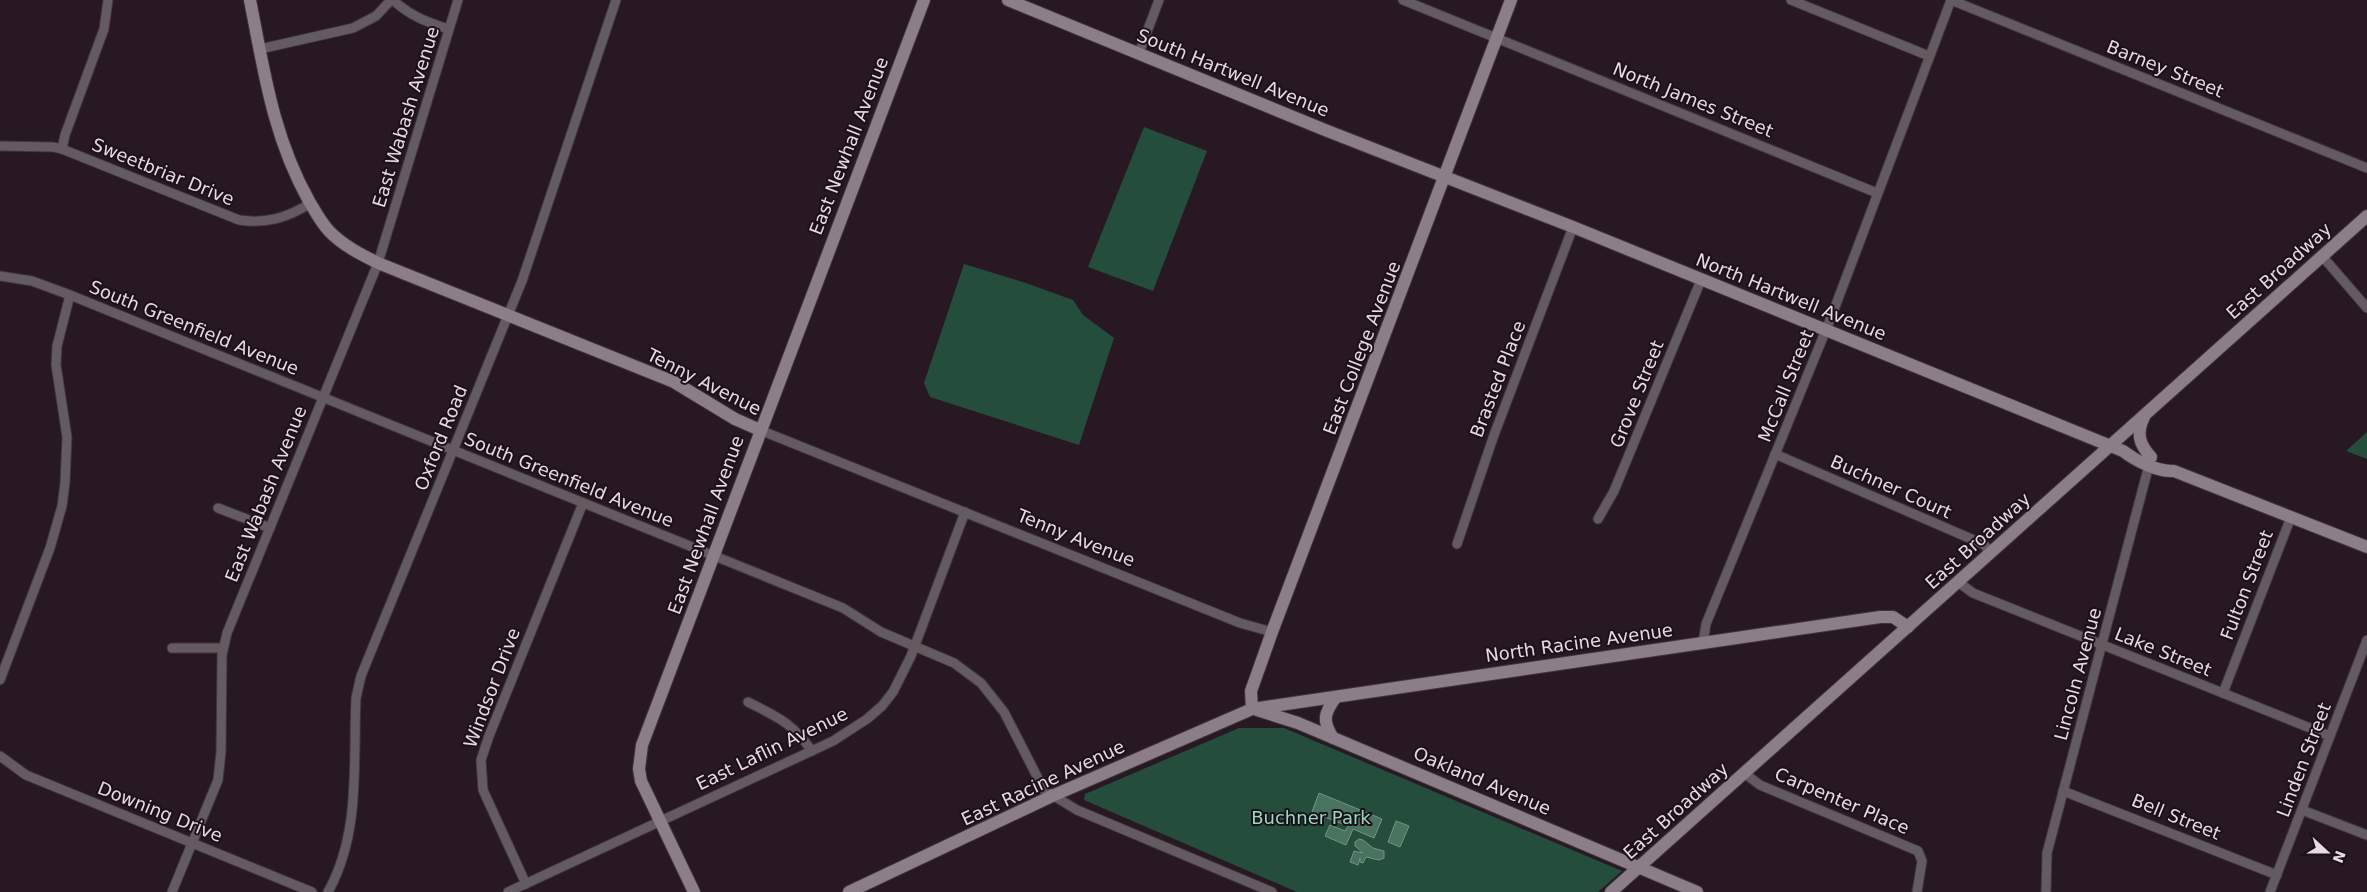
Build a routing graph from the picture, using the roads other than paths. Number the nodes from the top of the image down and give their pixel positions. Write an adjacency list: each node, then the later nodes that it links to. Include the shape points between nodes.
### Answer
1 (108, 0): 19 (street, via 104,29)
2 (250, 0): 15 (street, Tenny Avenue)
3 (392, 0): 13 (street, via 419,19); 15 (street, via 376,16 353,28)
4 (458, 0): 13 (street, East Wabash Avenue)
5 (616, 0): 32 (street, Oxford Road)
6 (924, 0): 36 (street, East Newhall Avenue)
7 (1008, 0): 16 (street, South Hartwell Avenue)
8 (1159, 0): 16 (street)
9 (1403, 0): 14 (street, North James Street)
10 (1511, 0): 14 (street, East College Avenue)
11 (1791, 0): 17 (street)
12 (1951, 0): 17 (street, McCall Street); 20 (street, Barney Street)
13 (448, 29): 27 (street, East Wabash Avenue)
14 (1496, 38): 21 (street, East College Avenue); 22 (street, North James Street)
15 (260, 49): 23 (street, Tenny Avenue, via 280,139)
16 (1139, 54): 21 (street, South Hartwell Avenue)
17 (1929, 56): 22 (street, McCall Street)
18 (0, 146): 19 (street, Sweetbriar Drive, via 53,146)
19 (62, 149): 23 (street, Sweetbriar Drive, via 239,220 276,220)
20 (2367, 168)
21 (1445, 177): 25 (street, North Hartwell Avenue); 53 (street, East College Avenue)
22 (1877, 193): 33 (street, McCall Street)
23 (311, 203): 27 (street, Tenny Avenue, via 328,231 355,252)
24 (2367, 216): 26 (street, East Broadway)
25 (1573, 227): 29 (street, North Hartwell Avenue); 47 (street, Brasted Place, via 1494,435)
26 (2322, 256): 31 (street); 35 (street, East Broadway)
27 (378, 262): 32 (street, Tenny Avenue); 34 (street, East Wabash Avenue)
28 (0, 276): 30 (street, South Greenfield Avenue, via 32,281)
29 (1701, 280): 33 (street, North Hartwell Avenue); 45 (street, Grove Street, via 1614,491)
30 (70, 295): 34 (street, South Greenfield Avenue); 60 (street, via 56,346 66,437 62,506 50,548)
31 (2367, 308)
32 (508, 315): 36 (street, Tenny Avenue, via 674,382 735,419); 38 (street, Oxford Road)
33 (1826, 330): 37 (street, North Hartwell Avenue); 39 (street, McCall Street)
34 (323, 397): 38 (street, South Greenfield Avenue); 46 (street, East Wabash Avenue)
35 (2146, 414): 37 (street, East Broadway); 40 (street, via 2138,435)
36 (760, 430): 43 (street, Tenny Avenue); 50 (street, East Newhall Avenue)
37 (2110, 446): 40 (street, North Hartwell Avenue, via 2123,451 2134,450); 49 (street, East Broadway)
38 (454, 450): 41 (street, South Greenfield Avenue); 82 (street, Oxford Road, via 362,676 356,698 350,836)
39 (1776, 454): 49 (street, Buchner Court, via 1981,544); 55 (street, McCall Street, via 1706,624)
40 (2150, 461): 44 (street, North Hartwell Avenue, via 2169,464 2174,471); 56 (street, Lincoln Avenue)
41 (583, 503): 50 (street, South Greenfield Avenue); 78 (street, Windsor Drive, via 482,760 483,790)
42 (218, 508): 46 (street)
43 (965, 512): 53 (street, Tenny Avenue, via 1240,623); 57 (street, East Laflin Avenue)
44 (2291, 517): 48 (street, North Hartwell Avenue); 61 (street, Fulton Street)
45 (1598, 519)
46 (270, 528): 59 (street, East Wabash Avenue)
47 (1457, 544)
48 (2367, 547)
49 (1992, 553): 51 (street, East Broadway)
50 (713, 556): 57 (street, South Greenfield Avenue, via 843,608 881,632); 73 (street, East Newhall Avenue, via 642,746 641,781)
51 (1958, 582): 52 (street, East Broadway); 56 (street, Lake Street, via 1973,594)
52 (1908, 627): 55 (street, North Racine Avenue, via 1893,617 1880,617); 69 (street, East Broadway)
53 (1272, 632): 64 (street, East College Avenue, via 1251,691)
54 (2367, 640): 65 (street, Linden Street)
55 (1703, 643): 62 (street, North Racine Avenue)
56 (2102, 645): 61 (street, Lake Street); 70 (street, Lincoln Avenue)
57 (915, 646): 67 (street, East Laflin Avenue, via 900,680 882,706 853,730); 71 (street, South Greenfield Avenue, via 954,663 989,692 1004,712 1044,790)
58 (172, 648): 59 (street)
59 (223, 648): 75 (street, East Wabash Avenue, via 220,770)
60 (0, 680)
61 (2223, 693): 65 (street, Lake Street)
62 (1336, 697): 64 (street, North Racine Avenue); 66 (street, via 1328,708 1325,721)
63 (748, 702): 67 (street, via 789,724)
64 (1252, 708): 66 (street, Oakland Avenue); 71 (street, East Racine Avenue)
65 (2330, 736): 72 (street, Linden Street)
66 (1333, 738): 76 (street, Oakland Avenue)
67 (812, 751): 73 (street, East Laflin Avenue)
68 (0, 756): 75 (street, Downing Drive, via 26,775)
69 (1744, 774): 76 (street, East Broadway); 89 (street, Carpenter Place, via 1760,785 1918,851 1922,861)
70 (2063, 791): 77 (street, Bell Street); 90 (street, Lincoln Avenue, via 2046,858)
71 (1053, 796): 79 (street, East Racine Avenue); 86 (street, South Greenfield Avenue, via 1077,810)
72 (2302, 810): 74 (street); 77 (street, Linden Street)
73 (660, 822): 78 (street, East Laflin Avenue); 84 (street, East Newhall Avenue)
74 (2367, 835)
75 (192, 843): 80 (street, East Wabash Avenue); 81 (street, Downing Drive)
76 (1639, 867): 87 (street, East Broadway); 88 (street, Oakland Avenue)
77 (2277, 875): 91 (street, Linden Street)
78 (526, 884): 83 (street, East Laflin Avenue)
79 (869, 888): 85 (street, East Racine Avenue)
80 (172, 892)
81 (312, 892)
82 (328, 892)
83 (508, 892)
84 (694, 892)
85 (849, 892)
86 (1272, 892)
87 (1611, 892)
88 (1697, 892)
89 (1917, 892)
90 (2046, 892)
91 (2270, 892)

